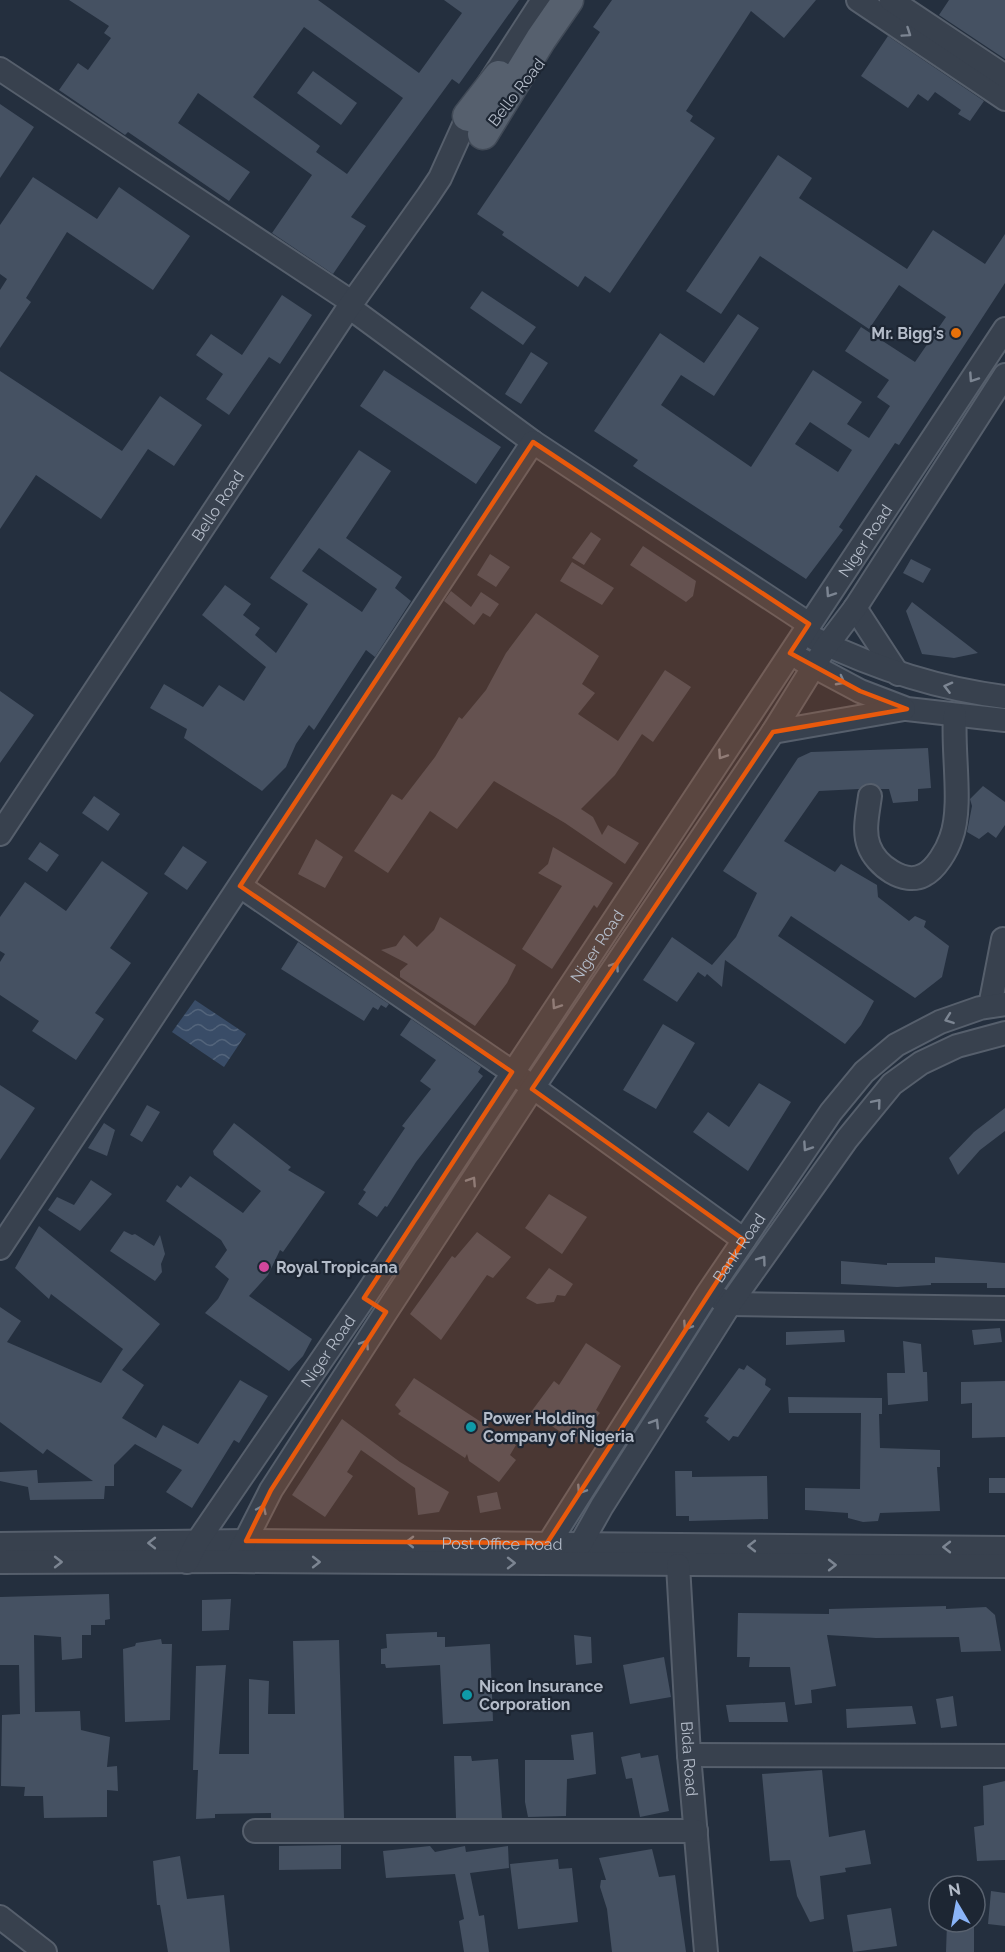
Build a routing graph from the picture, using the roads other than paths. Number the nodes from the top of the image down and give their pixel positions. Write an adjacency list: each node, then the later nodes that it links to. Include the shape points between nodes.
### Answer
1 (543, 0): 11 (street, Bello Road)
2 (557, 0): 7 (main road)
3 (568, 0): 7 (main road)
4 (584, 0): 11 (street, Bello Road, via 524,85)
5 (858, 0): 10 (street, one-way to 10)
6 (891, 0): 9 (street)
7 (536, 37): 11 (main road)
8 (0, 69): 12 (street)
9 (1005, 76)
10 (1005, 99)
11 (476, 125): 12 (street, Bello Road)
12 (351, 305): 15 (street); 28 (street, Bello Road)
13 (1005, 329): 17 (street, Niger Road, one-way to 17)
14 (1005, 375): 16 (street, Niger Road)
15 (533, 442): 17 (street); 29 (street)
16 (855, 608): 18 (street, Niger Road); 21 (street)
17 (806, 629): 18 (street); 19 (street, Niger Road)
18 (827, 645): 20 (street, Niger Road); 21 (street)
19 (790, 653): 20 (street); 33 (street, Niger Road, one-way to 33)
20 (813, 666): 23 (street, one-way to 23, via 860,691); 26 (street, Niger Road)
21 (898, 674): 22 (street, one-way to 21)
22 (1005, 697)
23 (907, 709): 24 (street); 26 (street)
24 (955, 715): 25 (street); 27 (street, via 956,823 942,857 924,875 905,879 885,868 869,848 866,833)
25 (1005, 720)
26 (773, 732): 34 (street, Niger Road, one-way to 26)
27 (870, 796)
28 (0, 834)
29 (240, 886): 33 (street); 36 (street)
30 (1003, 939): 31 (street)
31 (998, 1005): 35 (street, Bank Road, one-way to 35, via 940,1022 896,1045 864,1072 831,1112)
32 (1005, 1033): 39 (street, Bank Road, one-way to 32, via 847,1139 892,1084 921,1063 957,1046)
33 (512, 1072): 34 (street); 38 (street, Niger Road)
34 (532, 1089): 35 (street); 41 (street, Niger Road, one-way to 34)
35 (744, 1240): 37 (street, Bank Road)
36 (0, 1248)
37 (708, 1293): 39 (street); 48 (street, Bank Road, one-way to 48)
38 (364, 1298): 41 (street); 47 (street, Niger Road)
39 (730, 1304): 40 (street); 42 (street, Bank Road, one-way to 39)
40 (1005, 1308)
41 (386, 1312): 43 (street, Niger Road, one-way to 41, via 271,1490)
42 (602, 1506): 45 (street); 49 (street, Bank Road)
43 (246, 1541): 47 (street, Post Office Road); 48 (street, Post Office Road, one-way to 43); 50 (street, Niger Road)
44 (0, 1544): 47 (street, Post Office Road, one-way to 44)
45 (618, 1546): 46 (street, Post Office Road, one-way to 45); 49 (street, Post Office Road)
46 (1005, 1548)
47 (192, 1552): 50 (street, Post Office Road); 51 (street, Post Office Road, one-way to 47)
48 (542, 1553): 49 (street, Post Office Road); 50 (street, Post Office Road, one-way to 48)
49 (575, 1553): 52 (street, Post Office Road)
50 (235, 1561)
51 (0, 1562)
52 (678, 1565): 53 (street, Post Office Road, one-way to 53); 54 (street, Bida Road)
53 (1005, 1566)
54 (689, 1755): 55 (street); 56 (street, Bida Road)
55 (1005, 1756)
56 (696, 1831): 57 (street); 60 (street, Bida Road)
57 (255, 1832)
58 (0, 1917): 59 (street)
59 (45, 1952)
60 (706, 1952)

